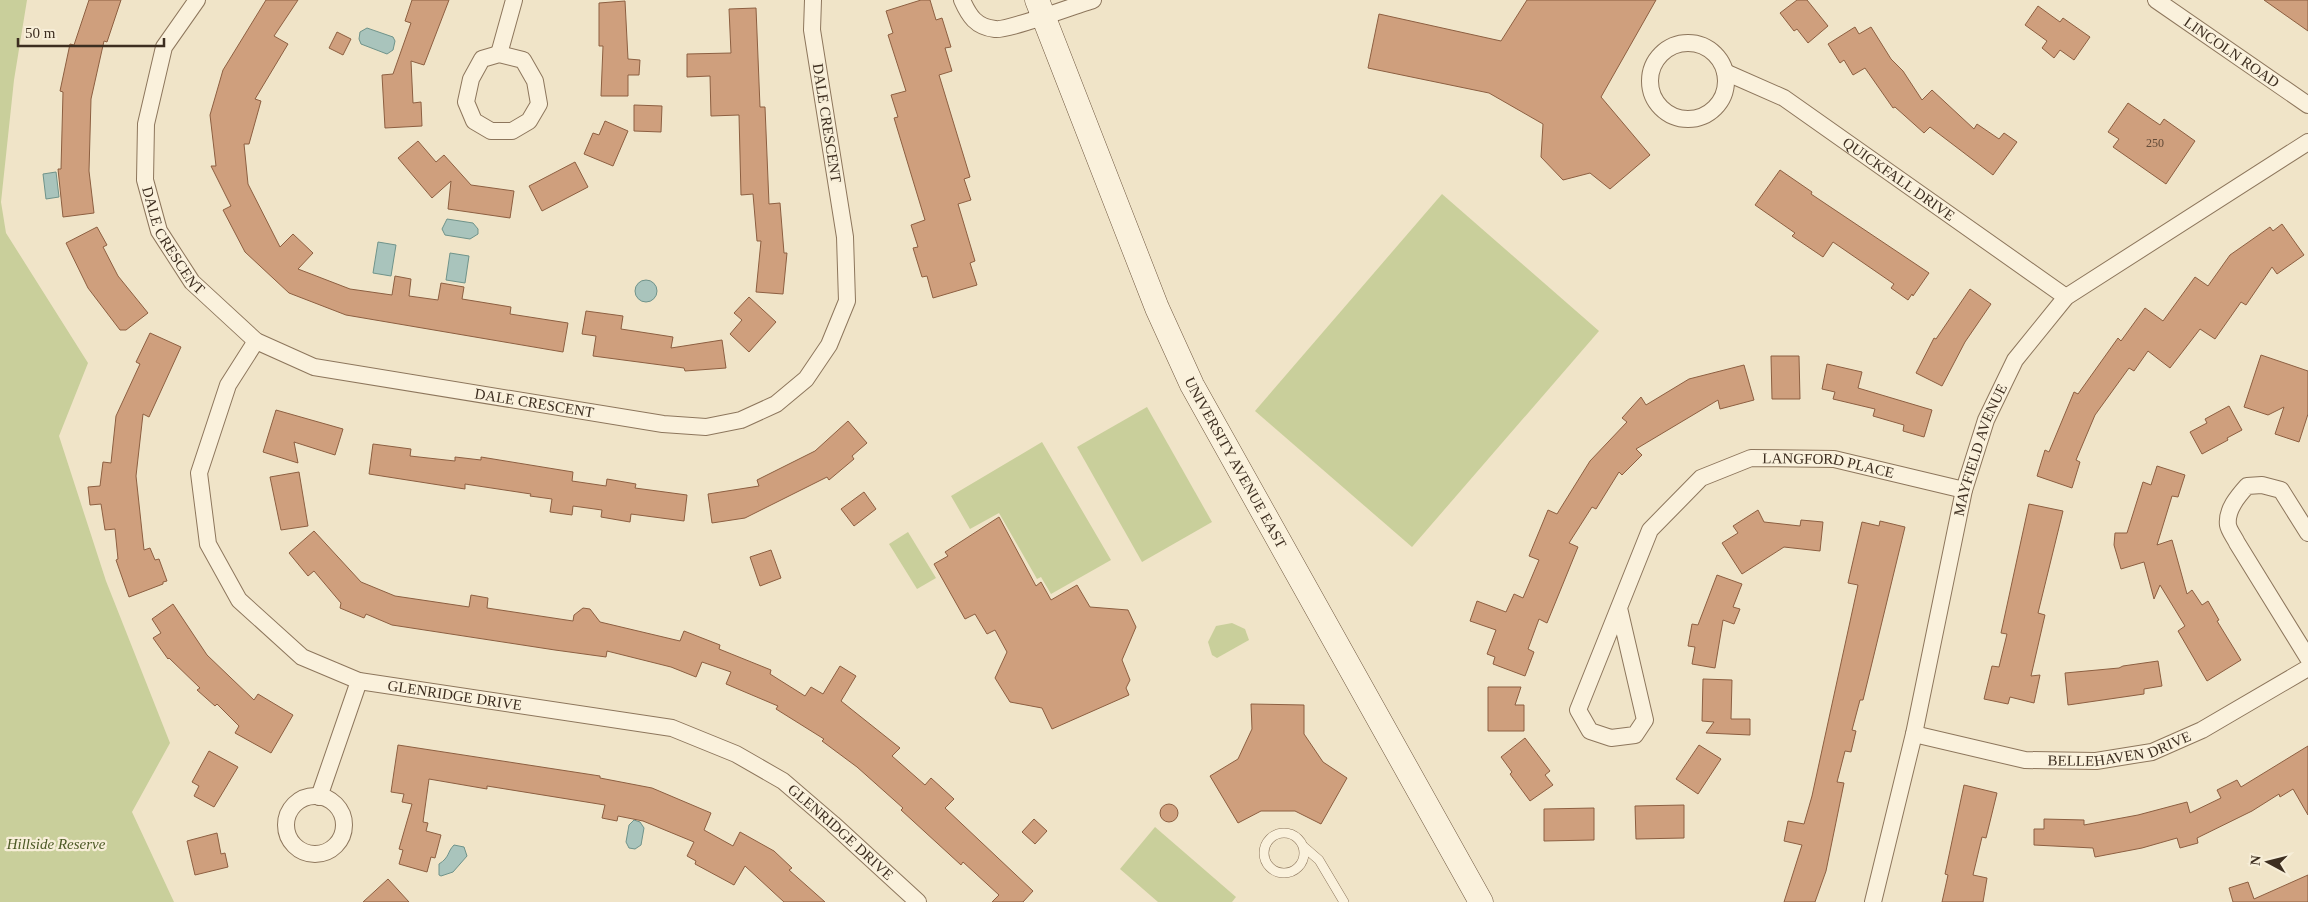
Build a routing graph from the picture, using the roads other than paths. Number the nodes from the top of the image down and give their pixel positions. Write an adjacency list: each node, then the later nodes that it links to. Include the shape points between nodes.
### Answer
1 (196, 0): 13 (street, DALE CRESCENT, via 164,47 146,124 146,180 159,231 192,282)
2 (514, 0): 8 (street)
3 (813, 0): 13 (street, DALE CRESCENT, via 812,30 845,236 847,300 829,345 806,379 776,404 741,420 706,427 663,424 314,367)
4 (962, 0): 7 (street, via 968,15 981,25 997,30)
5 (1093, 0): 7 (street)
6 (2156, 0): 10 (street, LINCOLN ROAD)
7 (1040, 8): 25 (main road, UNIVERSITY AVENUE EAST, via 1157,308 1192,385)
8 (499, 54): 8 (street, via 482,59 471,79 466,102 474,122 491,131 512,131 529,121 539,104 535,80 522,60)
9 (1725, 72): 9 (street, via 1722,63 1708,48 1699,44 1677,44 1663,52 1653,64 1649,85 1658,106 1667,113 1677,118 1697,119 1707,115 1721,101 1725,92); 12 (street, QUICKFALL DRIVE, via 1784,98)
10 (2308, 105)
11 (2308, 142): 12 (street, MAYFIELD AVENUE)
12 (2066, 297): 14 (street, MAYFIELD AVENUE, via 2015,360 1986,420)
13 (256, 341): 19 (street, GLENRIDGE DRIVE, via 228,385 199,473 208,544 239,600 253,613 302,657)
14 (1964, 490): 16 (street, LANGFORD PLACE, via 1834,459 1751,458 1701,478 1650,530); 20 (street, MAYFIELD AVENUE)
15 (2308, 533): 17 (street, via 2281,490 2262,485 2247,486 2235,500 2228,525)
16 (1620, 608): 16 (street, LANGFORD PLACE, via 1578,710 1590,731 1611,738 1635,735 1646,720)
17 (2308, 658)
18 (2308, 668): 20 (street, BELLEHAVEN DRIVE, via 2202,730 2152,752 2096,761 2025,760)
19 (359, 682): 21 (street); 23 (street, GLENRIDGE DRIVE, via 672,728 736,754 783,782)
20 (1914, 734): 26 (street, MAYFIELD AVENUE)
21 (319, 797)
22 (1304, 847): 22 (lane, via 1296,836 1278,833 1268,841 1265,860 1274,870 1287,873 1299,866); 24 (lane, via 1319,860)
23 (918, 902)
24 (1344, 902)
25 (1481, 902)
26 (1873, 902)

